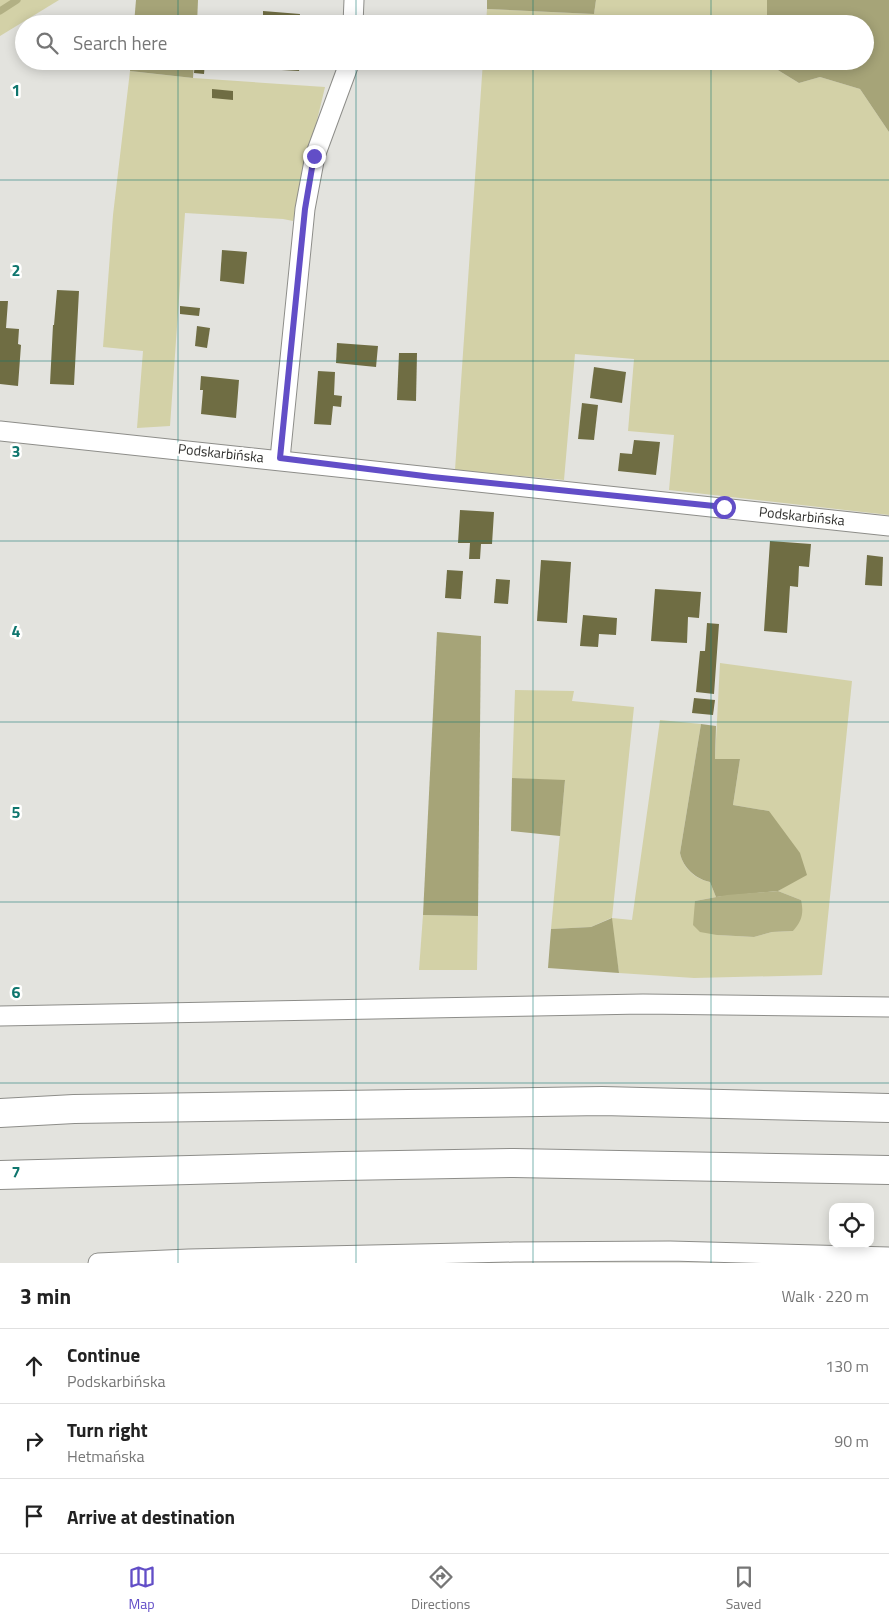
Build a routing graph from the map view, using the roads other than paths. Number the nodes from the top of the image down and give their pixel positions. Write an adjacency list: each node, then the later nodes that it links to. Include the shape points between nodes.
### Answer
1 (354, 0): 2 (street)
2 (353, 15)
3 (347, 70): 5 (street, via 314,156 305,209)
4 (0, 431): 5 (street, Podskarbińska)
5 (280, 458): 6 (street, Podskarbińska)
6 (889, 526)
7 (889, 1007): 8 (street, via 643,1004)
8 (0, 1016)
9 (889, 1108): 10 (highway, via 602,1101)
10 (0, 1112)
11 (889, 1170): 12 (highway, via 514,1163)
12 (0, 1176)
13 (889, 1257): 14 (street, via 670,1251 514,1252)
14 (98, 1263)

